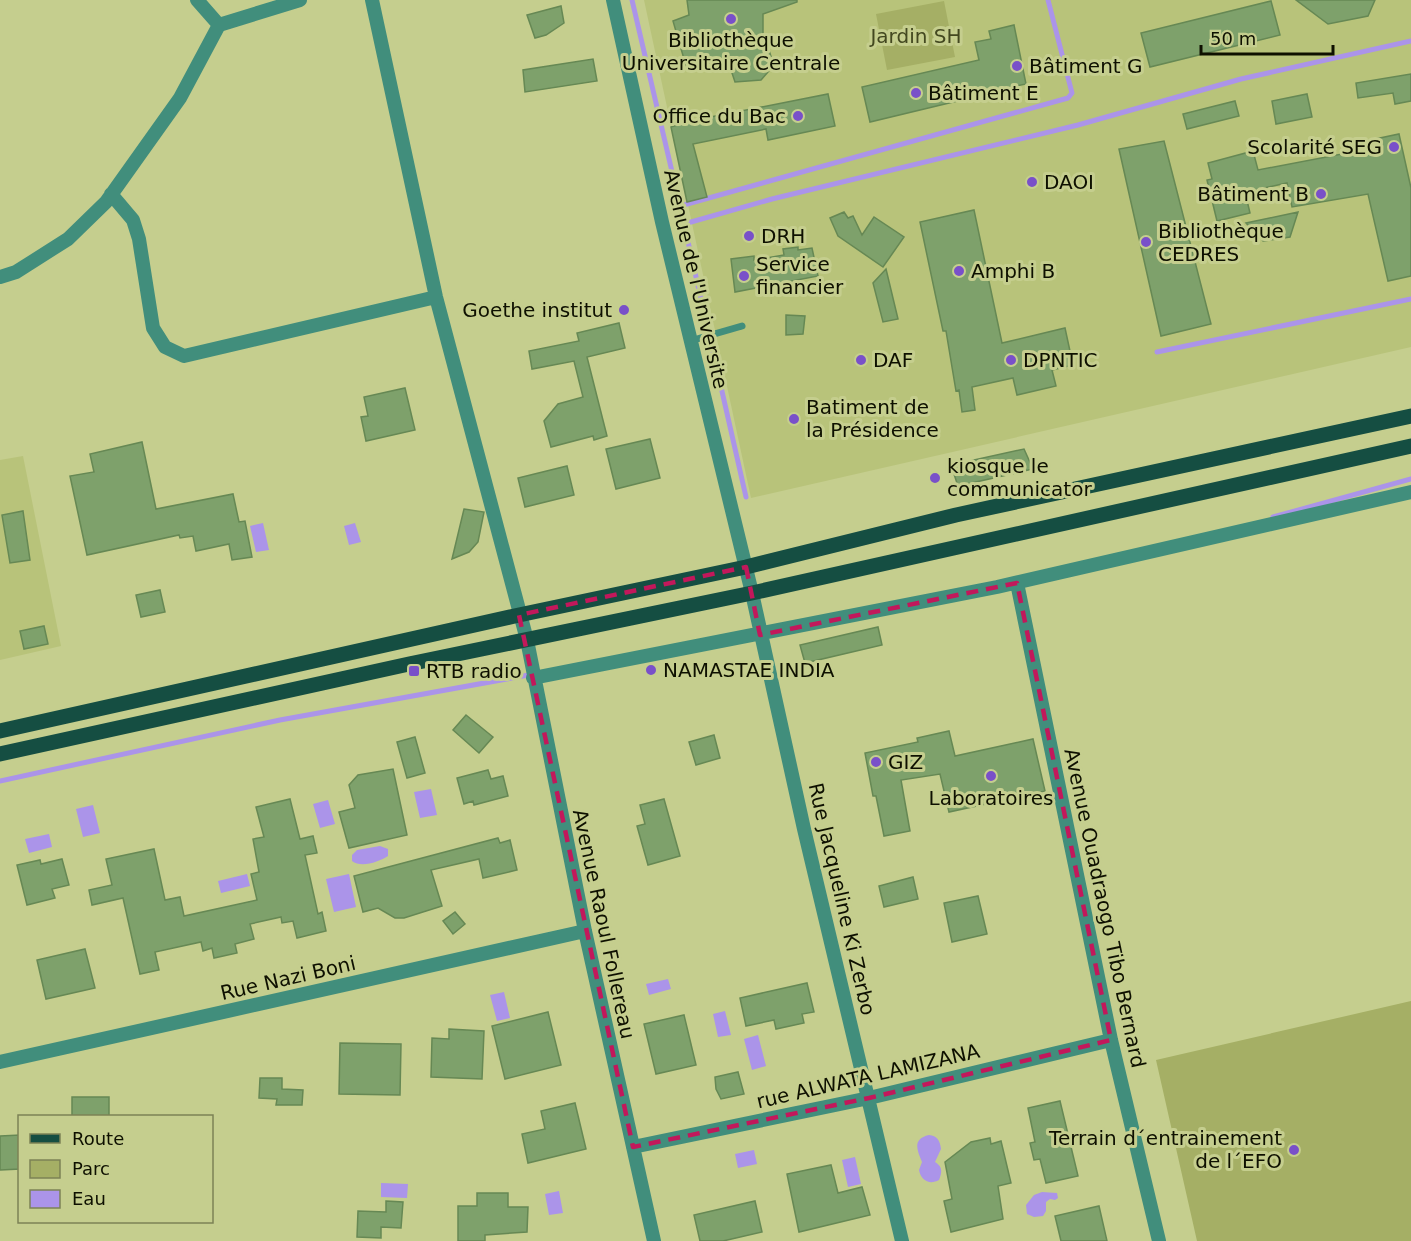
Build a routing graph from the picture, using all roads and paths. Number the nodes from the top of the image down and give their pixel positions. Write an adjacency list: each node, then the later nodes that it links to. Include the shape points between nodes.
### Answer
1 (197, 0): 5 (street)
2 (300, 0): 5 (street)
3 (372, 0): 8 (street, Avenue Raoul Follereau)
4 (613, 0): 10 (street, Avenue de l'Universite)
5 (219, 25): 6 (street, via 180,98)
6 (111, 194): 7 (street, via 68,239 16,272); 8 (street, via 134,219 153,328 165,347 184,356)
7 (0, 277)
8 (436, 297): 17 (street, Avenue Raoul Follereau)
9 (742, 326): 10 (lane)
10 (690, 341): 14 (street, Avenue de l'Universite)
11 (1411, 416): 14 (main road, via 956,515)
12 (1411, 446): 16 (main road)
13 (1411, 492): 15 (street)
14 (746, 567): 16 (street, Rue Jacqueline Ki Zerbo); 17 (main road)
15 (1017, 583): 18 (street); 24 (street, Avenue Ouadraogo Tibo Bernard)
16 (752, 593): 18 (street, Rue Jacqueline Ki Zerbo); 19 (main road)
17 (519, 615): 19 (street, Avenue Raoul Follereau); 21 (main road)
18 (760, 635): 20 (street); 26 (street, Rue Jacqueline Ki Zerbo)
19 (527, 639): 20 (street, Avenue Raoul Follereau); 22 (main road)
20 (534, 678): 23 (street, Avenue Raoul Follereau)
21 (0, 731)
22 (0, 754)
23 (585, 931): 25 (street, Rue Nazi Boni); 27 (street, Avenue Raoul Follereau)
24 (1111, 1040): 26 (street, rue ALWATA LAMIZANA); 30 (street, Avenue Ouadraogo Tibo Bernard)
25 (0, 1062)
26 (869, 1098): 27 (street, rue ALWATA LAMIZANA); 29 (street, Rue Jacqueline Ki Zerbo)
27 (633, 1147): 28 (street, Avenue Raoul Follereau)
28 (654, 1241)
29 (902, 1241)
30 (1159, 1241)

